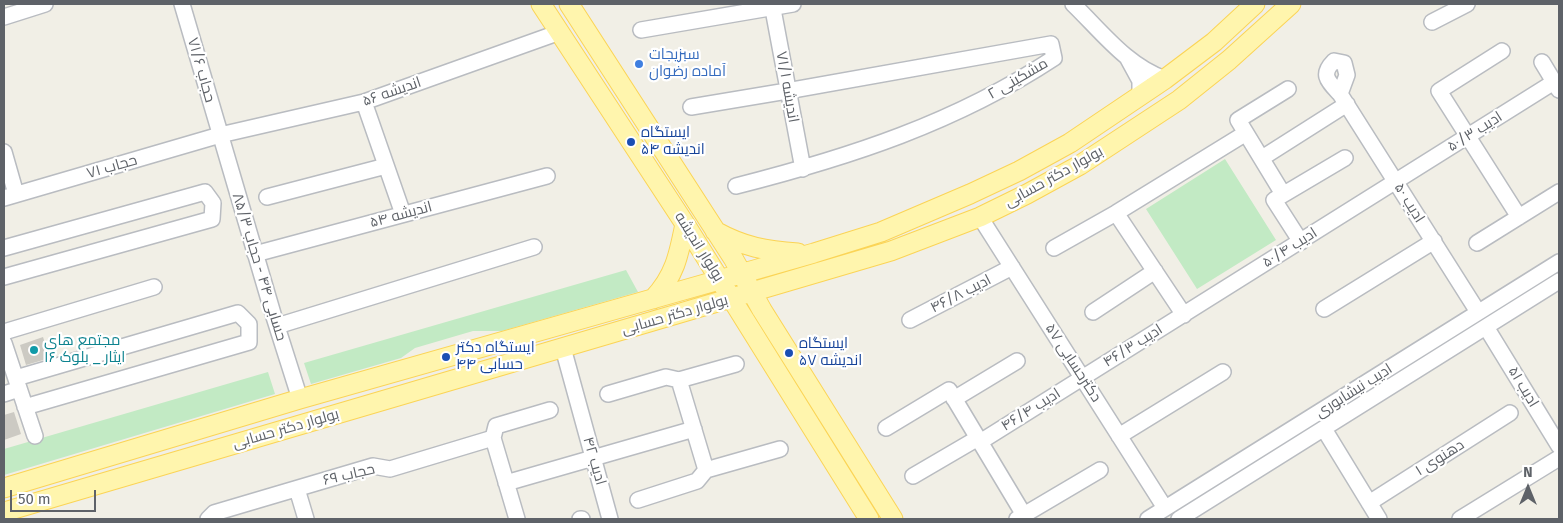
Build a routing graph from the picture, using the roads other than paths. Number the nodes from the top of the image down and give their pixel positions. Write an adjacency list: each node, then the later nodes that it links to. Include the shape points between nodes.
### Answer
1 (45, 4): 11 (street)
2 (182, 4): 26 (street, حجاب ۷۱/۶)
3 (541, 4): 14 (main road, بولوار اندیشه)
4 (569, 4): 47 (main road, بولوار اندیشه)
5 (793, 4): 10 (street)
6 (1073, 4): 16 (street)
7 (1255, 4): 18 (main road, بولوار دکتر حسابی, via 1214,42)
8 (1291, 4): 44 (main road, بولوار دکتر حسابی, via 1179,100 1080,165)
9 (1467, 4): 12 (street)
10 (772, 6): 13 (street); 21 (street, اندیشه ۷۱/۱)
11 (4, 17)
12 (1432, 22)
13 (641, 30)
14 (560, 32): 23 (street, اندیشه ۵۶); 46 (main road, بولوار اندیشه)
15 (1502, 51): 27 (street, via 1439,91)
16 (1127, 58): 18 (street); 22 (street, via 1140,81)
17 (1542, 62): 19 (street)
18 (1165, 79): 22 (main road, بولوار دکتر حسابی)
19 (1557, 86): 27 (street, ادیب ۵۰/۳)
20 (1288, 89): 25 (street, via 1238,120)
21 (787, 92): 24 (street); 32 (street, اندیشه ۷۱/۱); 32 (street, مشکینی ۲, via 1051,44 1054,58 1018,82 964,110 897,138)
22 (1140, 96): 54 (main road, بولوار دکتر حسابی, via 1070,143 1011,175 881,232)
23 (364, 102): 26 (street, اندیشه ۵۶); 31 (street)
24 (691, 107)
25 (1246, 133): 29 (street); 42 (street)
26 (220, 135): 38 (street, حجاب ۷۱); 39 (street, حسابی ۴۴ - حجاب ۸۵/۳)
27 (1468, 137): 34 (street, ادیب ۵۰/۳); 45 (street)
28 (4, 152): 38 (street)
29 (1262, 158): 34 (street, ادیب ۵۰, via 1344,99); 36 (street)
30 (1345, 158): 36 (street)
31 (386, 166): 40 (street); 43 (street)
32 (802, 169): 35 (street)
33 (547, 176): 43 (street, اندیشه ۵۴)
34 (1396, 182): 48 (street, ادیب ۵۰); 49 (street, ادیب ۵۰/۴)
35 (736, 186)
36 (1283, 194): 49 (street, via 1274,200)
37 (1558, 194): 45 (street)
38 (10, 196)
39 (238, 196): 41 (street); 55 (street, حسابی ۴۴ - حجاب ۸۵/۳)
40 (268, 197)
41 (213, 203): 52 (street, via 205,192); 60 (street, via 212,219)
42 (1116, 213): 53 (street); 58 (street)
43 (403, 214): 55 (street, اندیشه ۵۴)
44 (980, 217): 57 (street, دکترحسابی ۵۷); 64 (main road, بولوار دکتر حسابی, via 891,251)
45 (1518, 217): 50 (street)
46 (685, 224): 61 (main road, بولوار اندیشه); 66 (main road, via 676,264 664,288)
47 (715, 231): 54 (main road, via 752,248); 59 (main road, بولوار اندیشه)
48 (1434, 241): 67 (street); 69 (street, ادیب ۵۰)
49 (1300, 242): 70 (street, ادیب ۵۰/۴)
50 (1477, 243)
51 (534, 247): 72 (street)
52 (4, 248)
53 (1054, 248)
54 (814, 253): 59 (main road, بولوار دکتر حسابی)
55 (255, 254): 72 (street, حسابی ۴۴ - حجاب ۸۵/۳)
56 (1559, 262): 69 (street, ادیب نیشابوری)
57 (1012, 267): 71 (street, ادیب ۴۶/۸); 82 (street, دکترحسابی ۵۷)
58 (1155, 271): 68 (street); 70 (street)
59 (741, 274): 61 (main road, بولوار دکتر حسابی); 64 (main road, بولوار اندیشه)
60 (4, 277)
61 (720, 280): 65 (main road, بولوار اندیشه); 66 (main road, بولوار دکتر حسابی)
62 (1559, 281): 74 (street, ادیب نیشابوری)
63 (154, 287): 75 (street)
64 (752, 293): 65 (main road, بولوار دکتر حسابی); 121 (main road, بولوار اندیشه)
65 (732, 298): 77 (main road, بولوار دکتر حسابی); 120 (main road, بولوار اندیشه)
66 (653, 299): 89 (main road, بولوار دکتر حسابی)
67 (1324, 309)
68 (1092, 312)
69 (1478, 312): 80 (street, ادیب نیشابوری)
70 (1184, 315): 82 (street, ادیب ۴۶/۳)
71 (910, 320)
72 (275, 322): 73 (street); 89 (street, حسابی ۴۴ - حجاب ۸۵/۳)
73 (249, 324): 85 (street, via 238,313); 90 (street, via 249,342)
74 (1486, 327): 84 (street, ادیب نیشابوری); 93 (street, ادیب ۵۱)
75 (4, 332)
76 (4, 343): 85 (street)
77 (563, 348): 103 (street, ادیب ۴۲); 114 (main road, بولوار دکتر حسابی)
78 (1017, 361): 88 (street)
79 (736, 364): 83 (street)
80 (1394, 366): 84 (street); 113 (street, ادیب نیشابوری)
81 (1222, 372): 98 (street)
82 (1082, 378): 98 (street, دکترحسابی ۵۷); 100 (street, ادیب ۴۶/۴)
83 (680, 380): 87 (street, via 666,377); 94 (street)
84 (1402, 380): 96 (street, ادیب نیشابوری)
85 (17, 384): 86 (street); 90 (street)
86 (4, 394)
87 (608, 394)
88 (952, 394): 95 (street); 100 (street)
89 (300, 399): 109 (main road, بولوار دکتر حسابی)
90 (25, 407): 97 (street)
91 (550, 410): 99 (street, via 496,426)
92 (1510, 413): 112 (street, دهنوی ۱)
93 (1553, 422): 101 (street, ادیب ۵۱)
94 (694, 428): 103 (street); 105 (street)
95 (886, 428)
96 (1324, 428): 112 (street); 123 (street, ادیب نیشابوری)
97 (35, 436)
98 (1119, 436): 113 (street, دکترحسابی ۵۷)
99 (493, 438): 108 (street); 110 (street, حجاب ۶۹, via 390,469 373,466)
100 (979, 440): 107 (street, ادیب ۴۶/۴); 115 (street)
101 (1559, 446)
102 (780, 448): 105 (street)
103 (593, 458): 108 (street); 119 (street, ادیب ۴۲)
104 (1559, 458): 125 (street)
105 (706, 470): 111 (street, via 697,481)
106 (1100, 470): 115 (street)
107 (913, 476)
108 (506, 483): 118 (street)
109 (4, 488)
110 (297, 489): 116 (street, حجاب ۶۹, via 214,513); 117 (street)
111 (638, 500)
112 (1369, 502): 124 (street)
113 (1166, 508): 122 (street, ادیب نیشابوری)
114 (4, 512)
115 (1020, 517)
116 (208, 519)
117 (306, 519)
118 (517, 519)
119 (610, 519)
120 (869, 519)
121 (893, 519)
122 (1148, 519)
123 (1179, 519)
124 (1379, 519)
125 (1460, 519)

